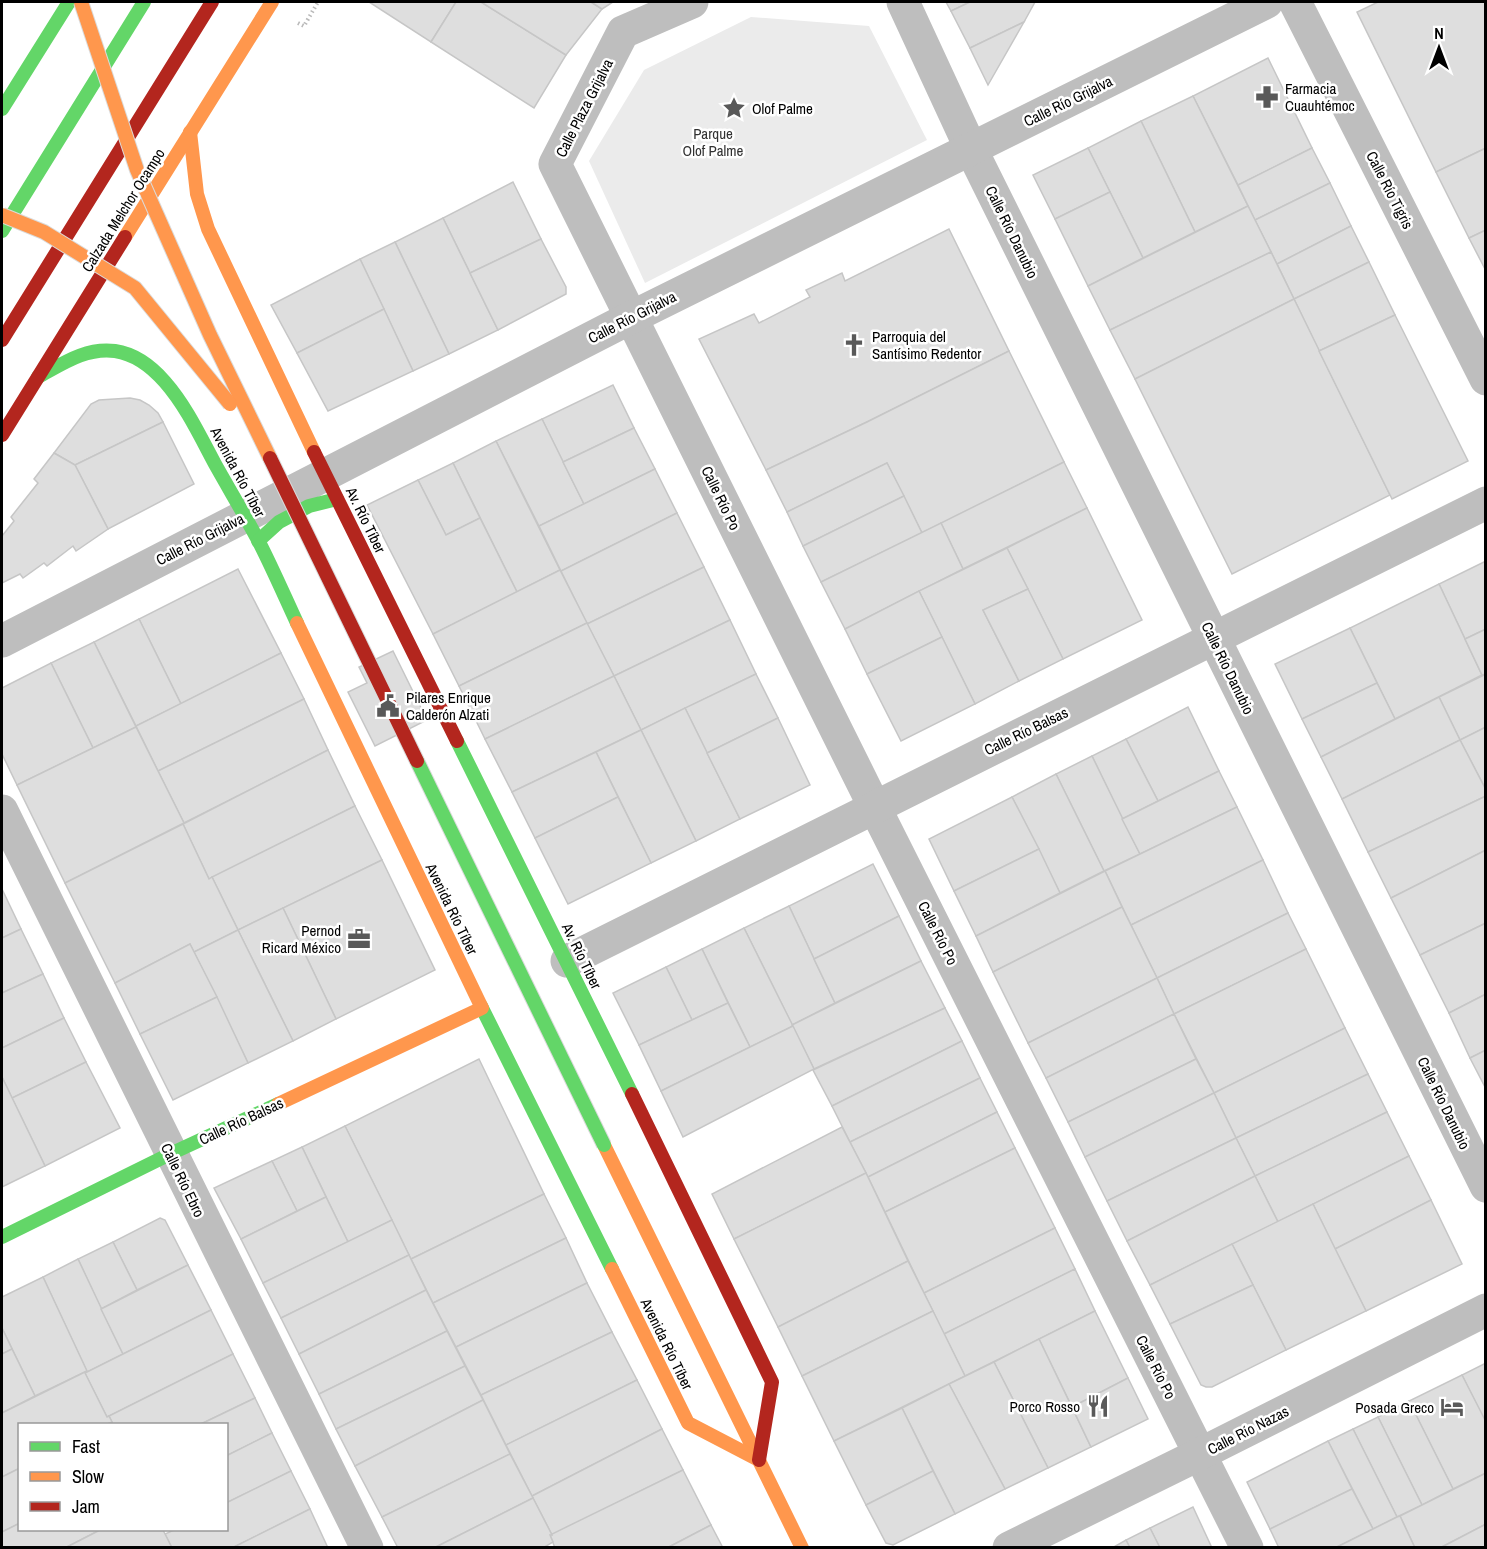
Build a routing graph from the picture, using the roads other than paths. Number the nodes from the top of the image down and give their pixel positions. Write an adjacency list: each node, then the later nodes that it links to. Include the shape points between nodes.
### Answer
1 (69, 2): 10 (main road)
2 (81, 2): 20 (main road, bridge, via 137,170)
3 (144, 2): 14 (main road)
4 (212, 2): 16 (main road)
5 (272, 2): 11 (main road, Calzada Melchor Ocampo)
6 (692, 2): 15 (street, Calle Plaza Grijalva, via 623,32 555,164)
7 (903, 2): 12 (street)
8 (1267, 2): 12 (street, Calle Río Grijalva)
9 (1295, 2): 18 (street, Calle Río Tigris)
10 (2, 110)
11 (190, 132): 17 (main road, Calzada Melchor Ocampo); 21 (main road, via 203,216)
12 (971, 149): 15 (street, Calle Río Grijalva); 24 (street, Calle Río Danubio)
13 (2, 215): 20 (main road, bridge, via 44,232 135,288)
14 (2, 231)
15 (632, 317): 21 (street, Calle Río Grijalva); 26 (street, Calle Río Po)
16 (2, 340)
17 (38, 377): 19 (main road, Calzada Melchor Ocampo); 23 (main road, Avenida Río Tíber, via 95,351 123,353 148,366 164,379 183,405)
18 (1485, 380)
19 (2, 435)
20 (263, 445): 35 (main road, bridge)
21 (331, 487): 23 (street, Calle Río Grijalva); 28 (main road, Av. Río Tíber)
22 (1485, 503): 24 (street, Calle Río Balsas)
23 (251, 529): 25 (street, Calle Río Grijalva); 29 (main road, Avenida Río Tíber)
24 (1214, 639): 26 (street, Calle Río Balsas); 31 (street, Calle Río Danubio)
25 (2, 641)
26 (874, 806): 28 (street, Calle Río Balsas); 34 (street, Calle Río Po)
27 (2, 811): 30 (street, Calle Río Ebro)
28 (567, 961): 35 (main road, Av. Río Tíber, via 772,1382)
29 (482, 1008): 30 (main road, Calle Río Balsas); 35 (main road, Avenida Río Tíber, via 688,1423)
30 (170, 1154): 32 (main road, Calle Río Balsas); 36 (street, Calle Río Ebro)
31 (1485, 1186)
32 (2, 1237)
33 (1485, 1310): 34 (street, Calle Río Nazas)
34 (1200, 1454): 38 (street, Calle Río Nazas); 39 (street, Calle Río Po)
35 (759, 1460): 37 (main road)
36 (367, 1548)
37 (802, 1548)
38 (1009, 1548)
39 (1247, 1548)

